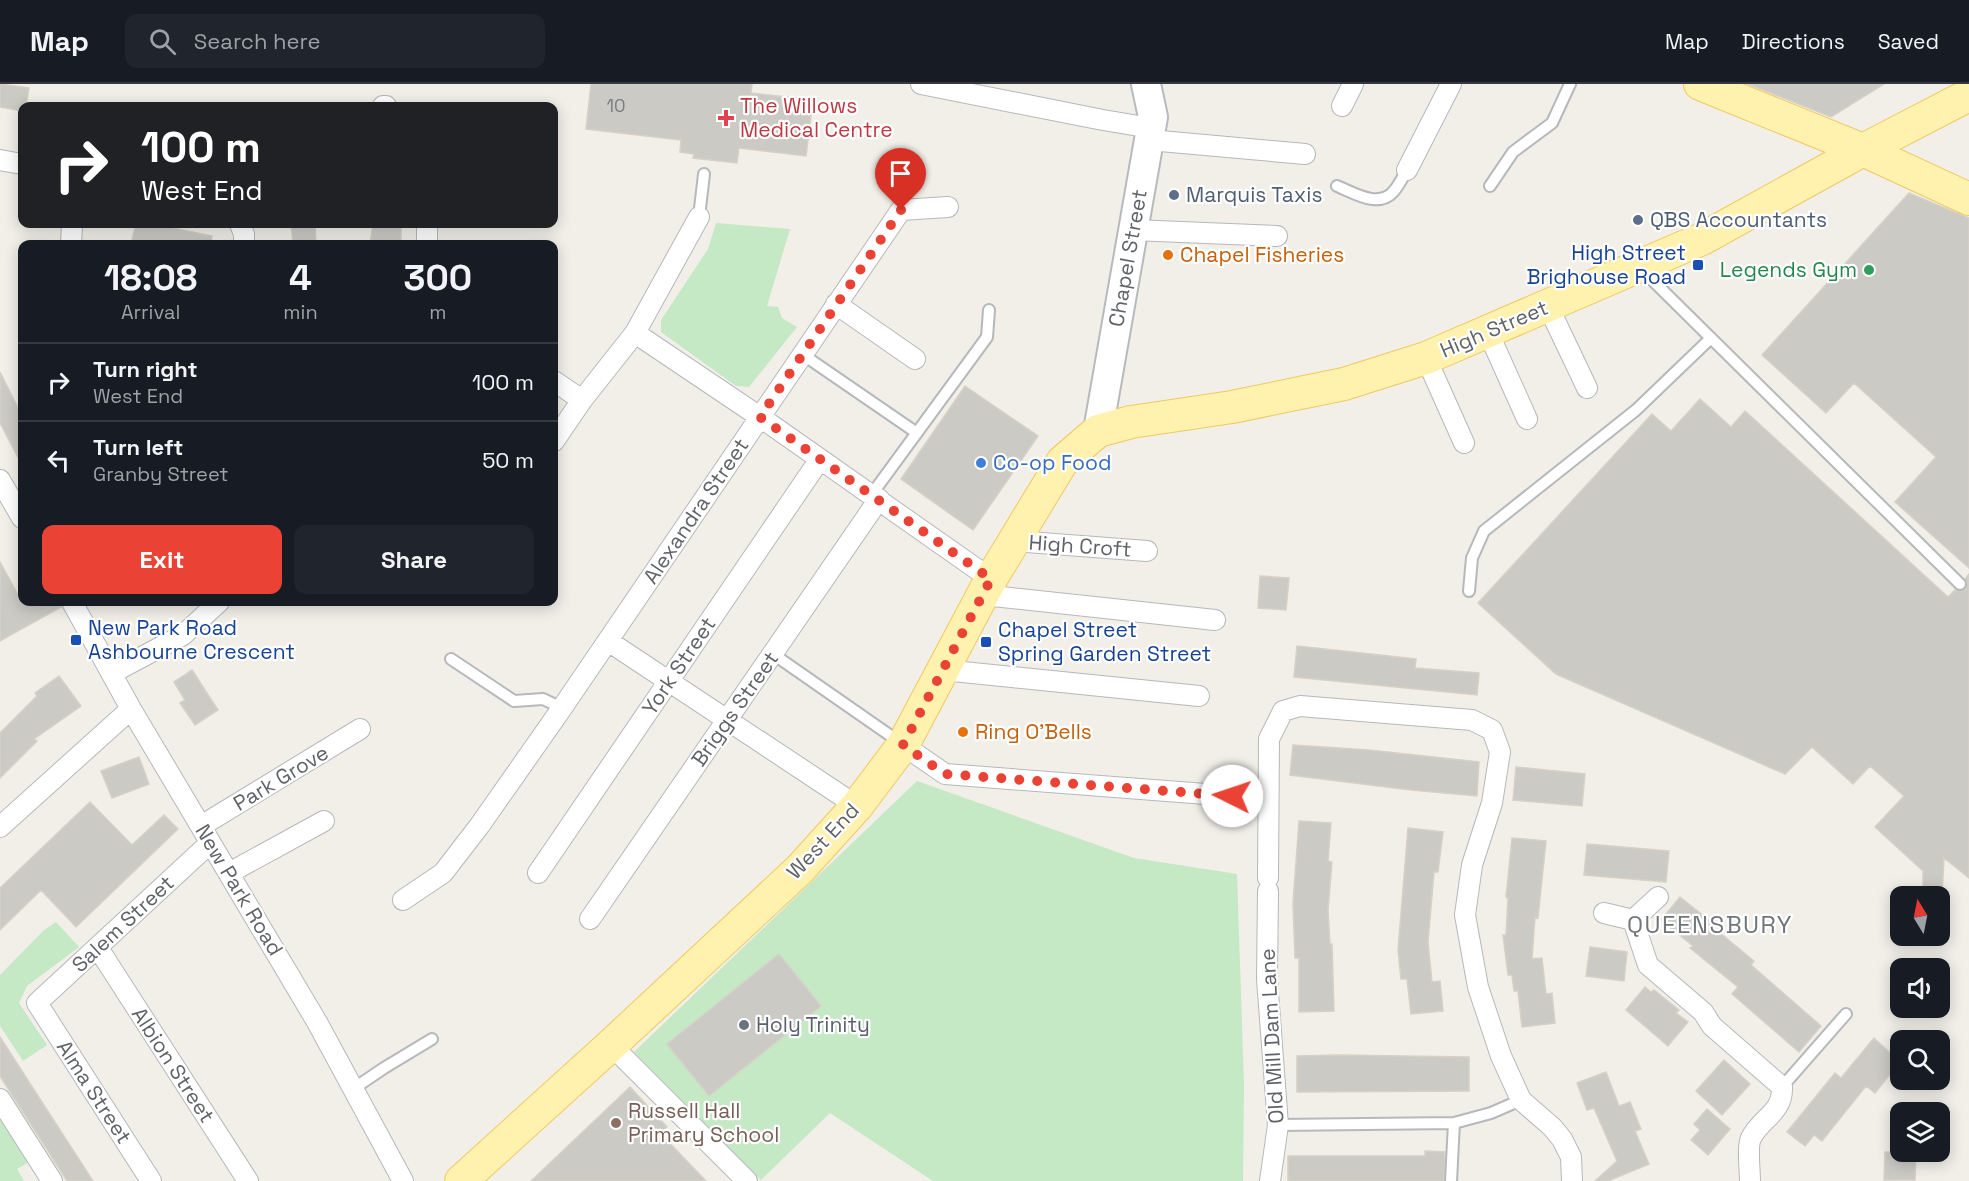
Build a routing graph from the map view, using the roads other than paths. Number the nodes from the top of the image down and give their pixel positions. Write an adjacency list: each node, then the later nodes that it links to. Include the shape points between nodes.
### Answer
1 (921, 84): 9 (street, via 1103,120)
2 (1146, 84): 9 (street, Chapel Street, via 1153,117)
3 (1353, 84): 8 (street)
4 (1451, 84): 14 (street)
5 (1570, 84): 17 (lane, via 1552,123 1513,152)
6 (1707, 85): 10 (main road)
7 (1969, 95): 10 (main road, High Street)
8 (1342, 106)
9 (1150, 134): 11 (street); 21 (street, Chapel Street)
10 (1863, 150): 18 (main road); 23 (main road, High Street, via 1702,239)
11 (1305, 154)
12 (0, 160): 13 (street)
13 (18, 163)
14 (1407, 170): 16 (lane, via 1386,198 1364,197)
15 (704, 174): 20 (lane)
16 (1337, 186)
17 (1490, 186)
18 (1969, 199)
19 (948, 207): 24 (street, Alexandra Street, via 901,210)
20 (699, 217): 28 (street)
21 (1133, 230): 22 (street); 38 (street, Chapel Street)
22 (1277, 236)
23 (1639, 266): 25 (main road, High Street); 29 (lane)
24 (836, 304): 30 (street, Alexandra Street); 32 (street)
25 (1548, 306): 27 (main road, High Street); 34 (street)
26 (989, 310): 39 (lane, via 987,337)
27 (1488, 332): 31 (main road, High Street); 37 (street)
28 (635, 333): 35 (street); 36 (street)
29 (1711, 338): 48 (lane); 50 (lane, via 1636,410 1484,531 1472,558)
30 (802, 354): 36 (street, Alexandra Street); 39 (lane)
31 (1426, 358): 38 (main road, High Street, via 1344,384); 41 (street)
32 (915, 359)
33 (558, 384): 35 (street)
34 (1587, 387)
35 (582, 400): 40 (street)
36 (760, 417): 42 (street); 54 (street, Alexandra Street)
37 (1527, 419)
38 (1098, 431): 46 (main road, West End, via 1062,462)
39 (917, 433): 44 (lane)
40 (558, 435)
41 (1464, 443)
42 (820, 459): 44 (street); 59 (street, York Street)
43 (0, 480): 45 (street)
44 (875, 497): 49 (street); 55 (street, Briggs Street)
45 (18, 511)
46 (1014, 541): 47 (street, High Croft); 49 (main road, West End)
47 (1147, 551)
48 (1960, 584)
49 (987, 587): 53 (street); 57 (main road, West End)
50 (1469, 591)
51 (74, 606): 58 (street, New Park Road)
52 (215, 606): 58 (street, via 183,635)
53 (1215, 620)
54 (608, 641): 59 (street); 61 (street, Alexandra Street)
55 (773, 654): 63 (street, Briggs Street); 65 (lane)
56 (451, 659): 61 (lane, via 514,701 543,699)
57 (943, 670): 60 (street); 65 (main road, West End)
58 (112, 673): 62 (street, New Park Road)
59 (669, 681): 63 (street); 72 (street, York Street)
60 (1199, 696)
61 (562, 708): 74 (street, Alexandra Street, via 442,873)
62 (130, 709): 69 (street); 70 (street, New Park Road)
63 (728, 720): 67 (street); 76 (street, Briggs Street)
64 (360, 729): 70 (street, Park Grove)
65 (903, 745): 66 (street, via 945,774); 67 (main road, West End)
66 (1232, 796)
67 (857, 806): 82 (main road, West End, via 800,869)
68 (324, 821): 71 (street)
69 (0, 828)
70 (205, 835): 71 (street, New Park Road); 78 (street, Salem Street)
71 (229, 873): 84 (street, New Park Road)
72 (538, 873)
73 (1658, 897): 77 (street)
74 (403, 900)
75 (1604, 913): 77 (street)
76 (590, 919)
77 (1633, 920): 83 (street, via 1648,965)
78 (98, 948): 79 (street, Salem Street); 91 (street, Albion Street)
79 (37, 1003): 90 (street, Alma Street)
80 (1846, 1014): 83 (lane)
81 (432, 1039): 84 (lane)
82 (611, 1045): 93 (main road, West End); 94 (street)
83 (1782, 1087): 98 (street, via 1782,1099 1750,1139)
84 (353, 1089): 92 (street, New Park Road)
85 (0, 1099): 89 (street)
86 (1521, 1100): 87 (lane); 88 (street, Old Mill Dam Lane, via 1501,1056 1478,987 1465,915 1472,865 1492,803 1500,752 1492,730 1472,720 1300,706 1283,711 1269,739 1267,979); 97 (street, Old Mill Dam Lane, via 1562,1139 1571,1157)
87 (1454, 1123): 88 (lane); 96 (lane)
88 (1278, 1125): 95 (street, Old Mill Dam Lane)
89 (52, 1181)
90 (151, 1181)
91 (248, 1181)
92 (403, 1181)
93 (461, 1181)
94 (747, 1181)
95 (1270, 1181)
96 (1451, 1181)
97 (1572, 1181)
98 (1750, 1181)

